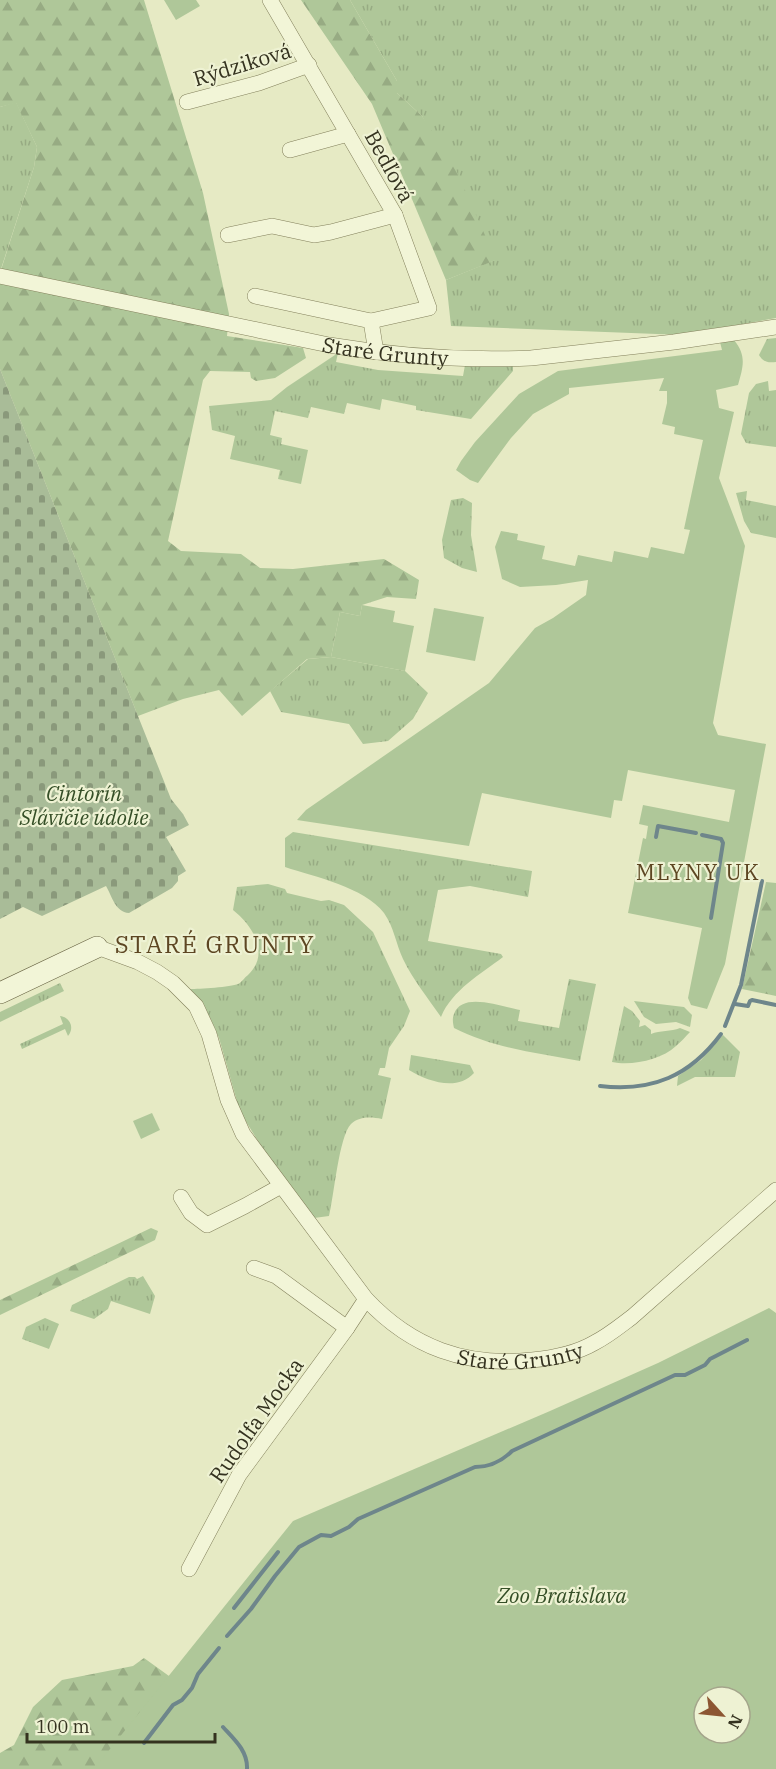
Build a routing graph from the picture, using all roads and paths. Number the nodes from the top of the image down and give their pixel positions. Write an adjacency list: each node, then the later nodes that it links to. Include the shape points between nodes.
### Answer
1 (270, 0): 2 (street, Bedľová)
2 (309, 65): 3 (street, Rýdziková, via 258,84); 4 (street, Bedľová)
3 (187, 102)
4 (348, 134): 5 (street); 6 (street, Bedľová)
5 (290, 150)
6 (394, 215): 7 (street, via 314,235 272,226); 10 (street, Bedľová, via 429,308)
7 (228, 235)
8 (0, 276): 12 (street, Staré Grunty)
9 (255, 296): 10 (street, Bedľová)
10 (370, 321): 12 (street)
11 (776, 327): 12 (street, Staré Grunty, via 531,358 477,359)
12 (376, 352)
13 (97, 947): 14 (street, Staré Grunty); 15 (street, Staré Grunty, via 157,972 196,1006 237,1121)
14 (0, 993)
15 (280, 1186): 17 (street, via 207,1225 191,1213); 19 (street, Staré Grunty)
16 (776, 1191): 19 (street, Staré Grunty, via 614,1331 561,1356 494,1362 454,1355 401,1330)
17 (180, 1197)
18 (254, 1268): 20 (street, via 276,1276)
19 (366, 1299): 20 (street, Rudolfa Mocka)
20 (347, 1328): 21 (street, Rudolfa Mocka, via 239,1475)
21 (189, 1569)

